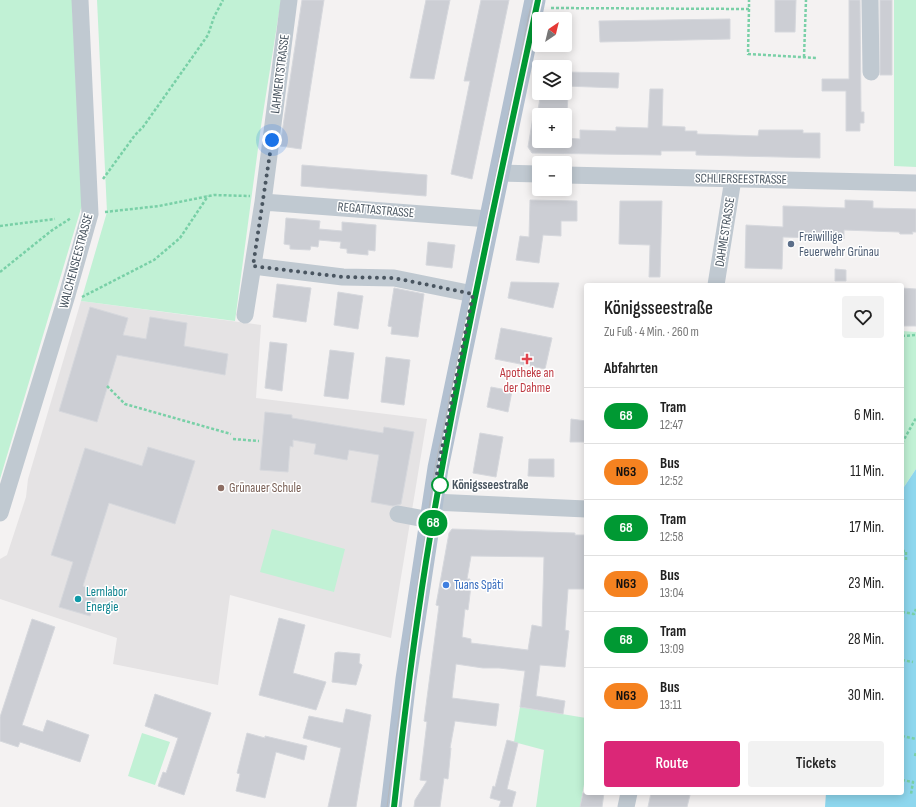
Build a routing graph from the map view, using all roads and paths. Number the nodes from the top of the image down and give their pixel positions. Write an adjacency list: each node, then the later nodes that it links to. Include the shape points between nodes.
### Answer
1 (80, 0): 18 (street, WALCHENSEESTRASSE)
2 (224, 0): 18 (path, via 214,17 208,35)
3 (289, 0): 19 (street, LAHMERTSTRASSE)
4 (749, 0): 8 (path)
5 (806, 0): 9 (path)
6 (870, 0): 11 (street)
7 (542, 4): 8 (path); 12 (main road)
8 (749, 9): 9 (path, via 748,54)
9 (804, 57): 10 (path)
10 (817, 58)
11 (871, 72)
12 (498, 173): 13 (street); 23 (main road)
13 (532, 174)
14 (572, 175): 15 (street, SCHLIERSEESTRASSE)
15 (733, 179): 16 (street, SCHLIERSEESTRASSE); 27 (street, DAHMESTRASSE)
16 (916, 183)
17 (208, 196): 19 (path, via 248,195); 20 (path, via 159,206); 29 (path, via 180,238 154,260 82,298)
18 (90, 197): 20 (street, WALCHENSEESTRASSE)
19 (264, 202): 23 (street, REGATTASTRASSE); 25 (street, LAHMERTSTRASSE)
20 (90, 214): 29 (street, WALCHENSEESTRASSE)
21 (71, 218): 26 (path)
22 (55, 219): 24 (path)
23 (488, 220): 28 (main road)
24 (0, 226)
25 (253, 266): 28 (street, via 343,277 394,278); 30 (street, LAHMERTSTRASSE)
26 (0, 272)
27 (716, 283)
28 (473, 294): 40 (main road)
29 (67, 295): 41 (street, WALCHENSEESTRASSE)
30 (245, 315)
31 (916, 335): 32 (path)
32 (904, 336)
33 (108, 386): 35 (path, via 125,404)
34 (916, 418): 37 (path)
35 (231, 434)
36 (233, 439): 38 (path)
37 (904, 440)
38 (260, 441)
39 (584, 509): 40 (street)
40 (431, 511): 42 (street); 56 (main road, via 406,679)
41 (0, 513)
42 (398, 514)
43 (904, 551): 44 (path)
44 (906, 560)
45 (916, 609): 46 (path, via 914,614)
46 (904, 612)
47 (904, 660): 48 (path)
48 (913, 662)
49 (904, 736): 50 (path)
50 (916, 739)
51 (916, 752): 52 (path)
52 (915, 756)
53 (904, 780): 54 (path, via 913,782)
54 (911, 794)
55 (629, 795): 57 (street)
56 (391, 807)
57 (626, 807)

